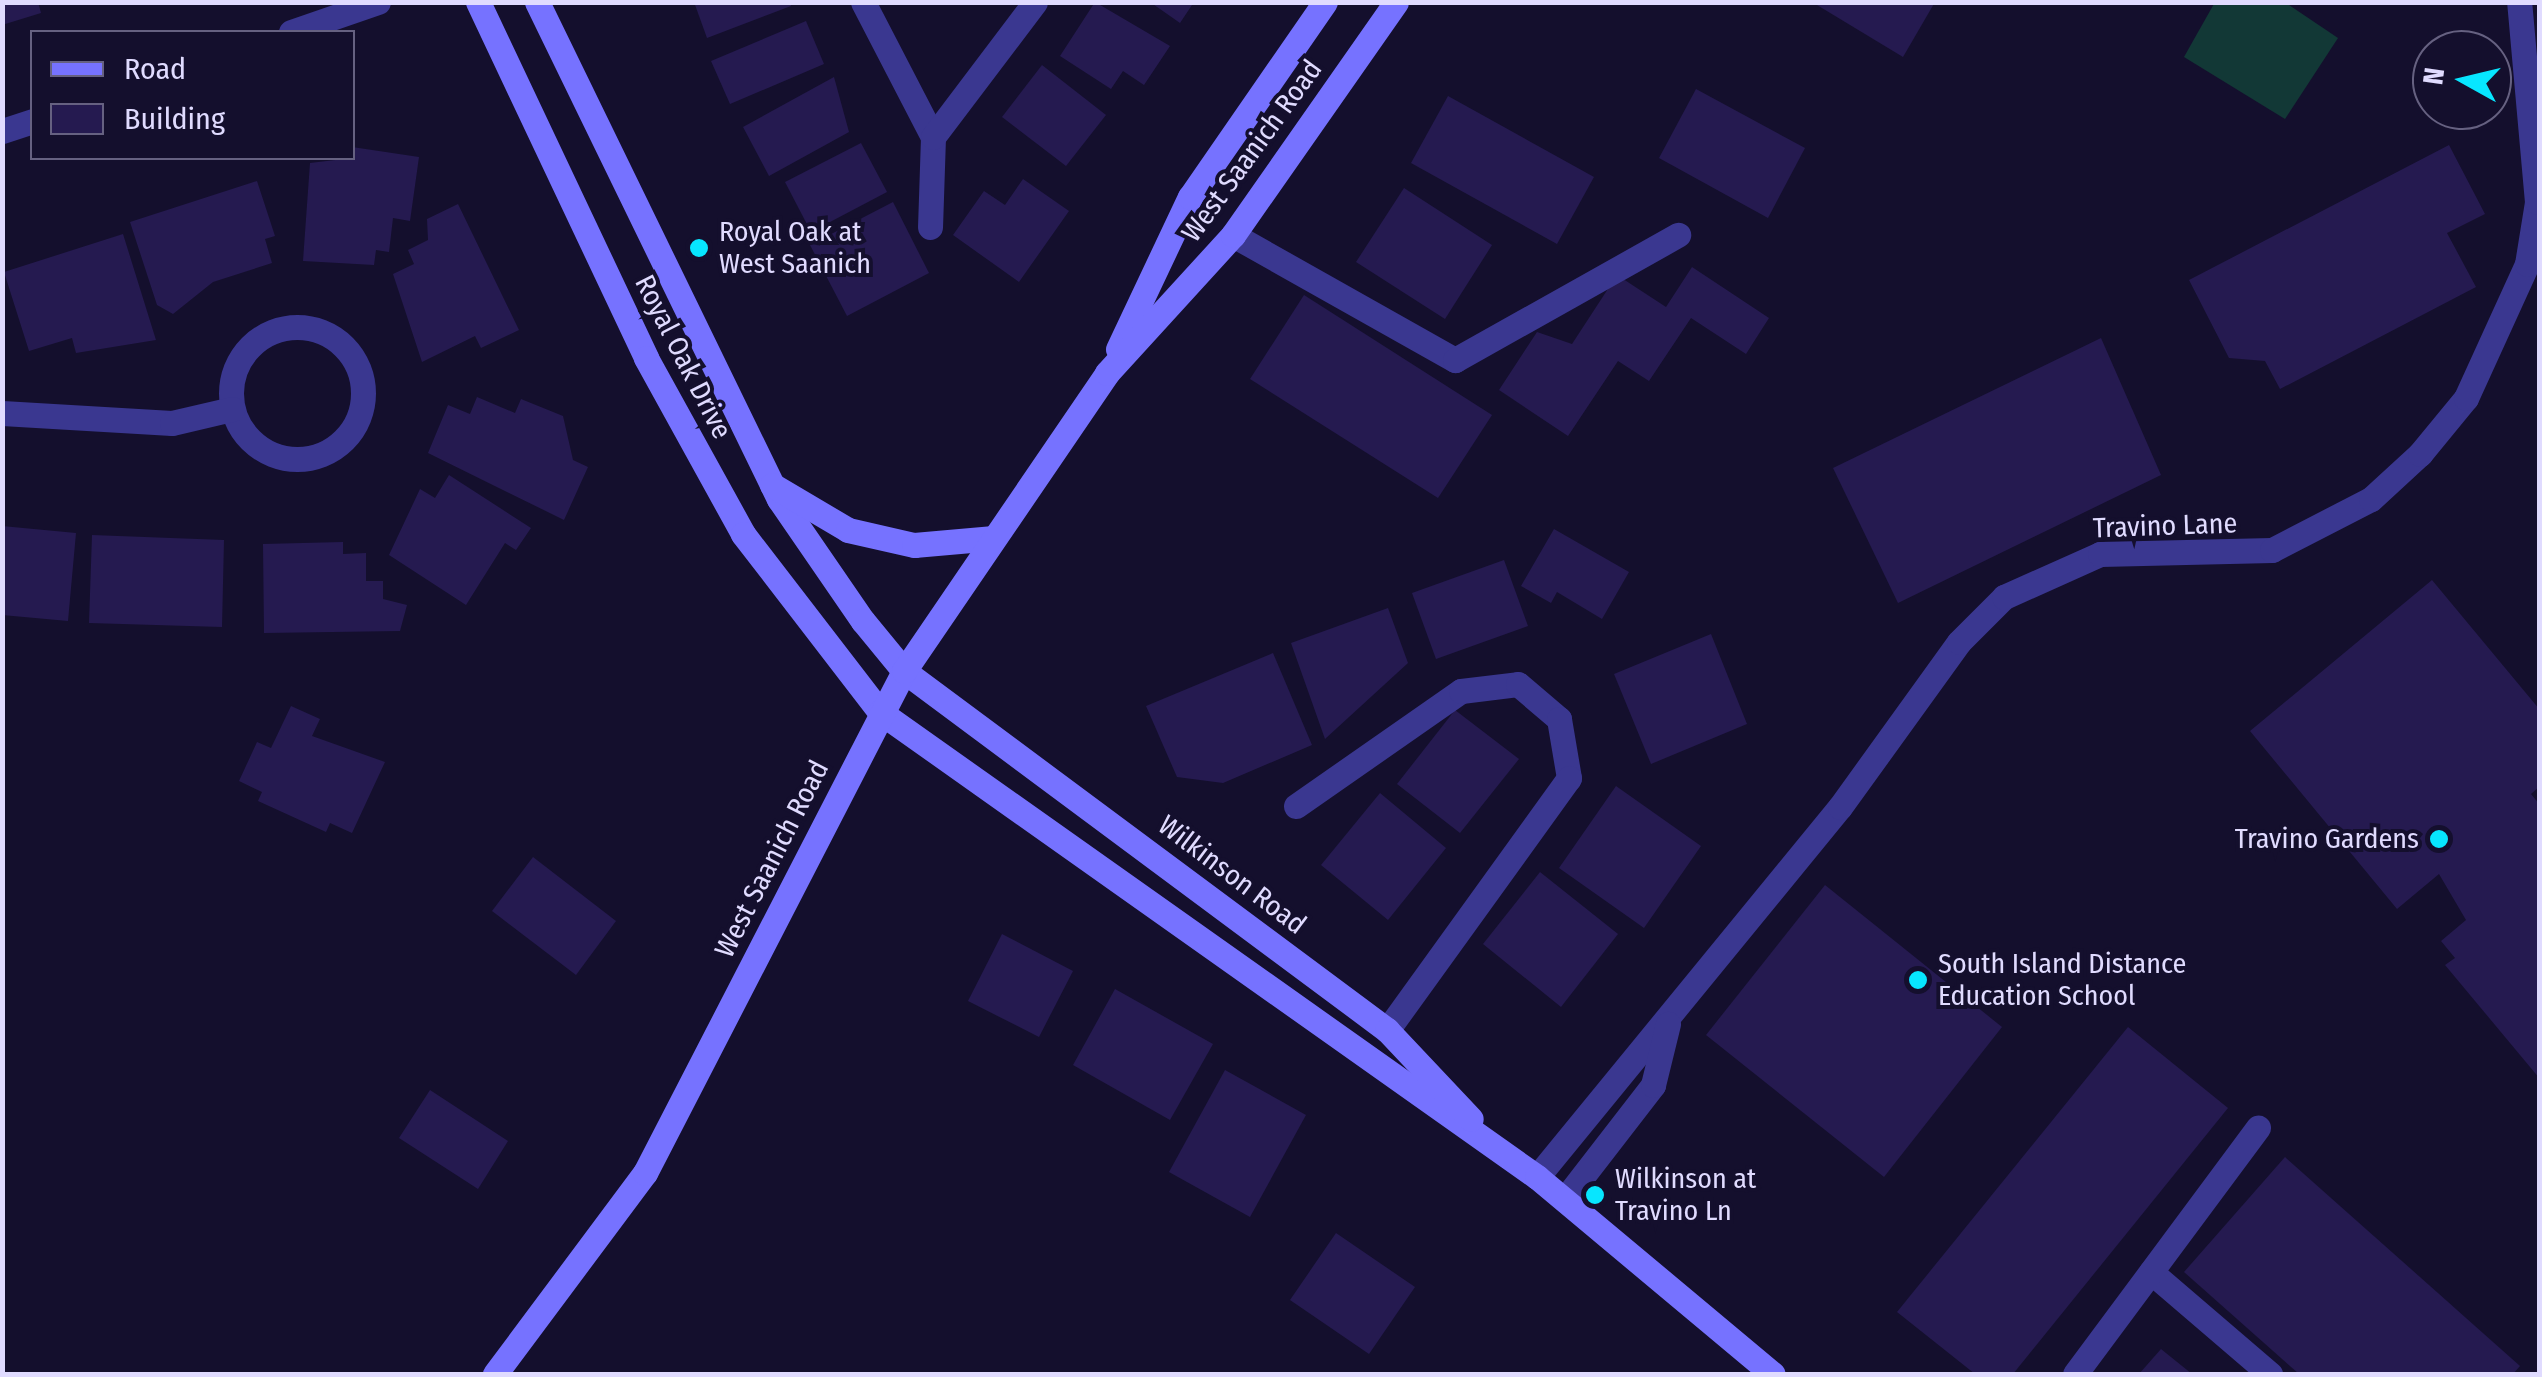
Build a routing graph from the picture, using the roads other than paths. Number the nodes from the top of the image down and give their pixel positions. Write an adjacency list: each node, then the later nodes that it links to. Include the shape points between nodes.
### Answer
1 (378, 2): 9 (street)
2 (478, 2): 22 (main road, Royal Oak Drive, via 646,358 743,534)
3 (537, 2): 19 (main road, Royal Oak Drive)
4 (864, 2): 12 (street)
5 (1034, 2): 12 (street)
6 (1326, 2): 16 (main road, West Saanich Road, via 1190,197)
7 (1396, 2): 14 (main road, West Saanich Road)
8 (2519, 2): 24 (street, Travino Lane, via 2537,202 2528,264 2466,398 2420,454 2371,499 2272,550 2100,554 2004,597 1959,642 1840,807)
9 (297, 30)
10 (30, 122): 11 (street)
11 (2, 131)
12 (933, 137): 13 (street)
13 (930, 227)
14 (1234, 235): 15 (street, via 1455,360); 16 (main road, West Saanich Road)
15 (1678, 235)
16 (1108, 372): 20 (main road, West Saanich Road)
17 (232, 409): 17 (street, via 265,452 319,456 343,442 363,392 340,342 288,327 242,356); 18 (street, via 172,423)
18 (2, 412)
19 (772, 485): 20 (main road, via 848,530 914,545); 21 (main road, Royal Oak Drive, via 829,580)
20 (994, 538): 21 (main road, West Saanich Road)
21 (904, 671): 22 (main road, West Saanich Road); 25 (main road, Wilkinson Road)
22 (880, 712): 27 (main road, Wilkinson Road); 31 (main road, West Saanich Road, via 645,1173)
23 (1296, 806): 25 (street, via 1461,691 1518,684 1559,719 1569,778)
24 (1671, 1014): 28 (street, Travino Lane); 29 (street, Travino Lane, via 1653,1086)
25 (1386, 1030): 27 (main road, Wilkinson Road)
26 (2258, 1128): 30 (street)
27 (1502, 1152): 28 (main road, Wilkinson Road)
28 (1538, 1177): 29 (main road, Wilkinson Road)
29 (1565, 1200): 32 (main road, Wilkinson Road)
30 (2151, 1272): 33 (street); 34 (street)
31 (495, 1374)
32 (1774, 1374)
33 (2074, 1374)
34 (2270, 1374)

